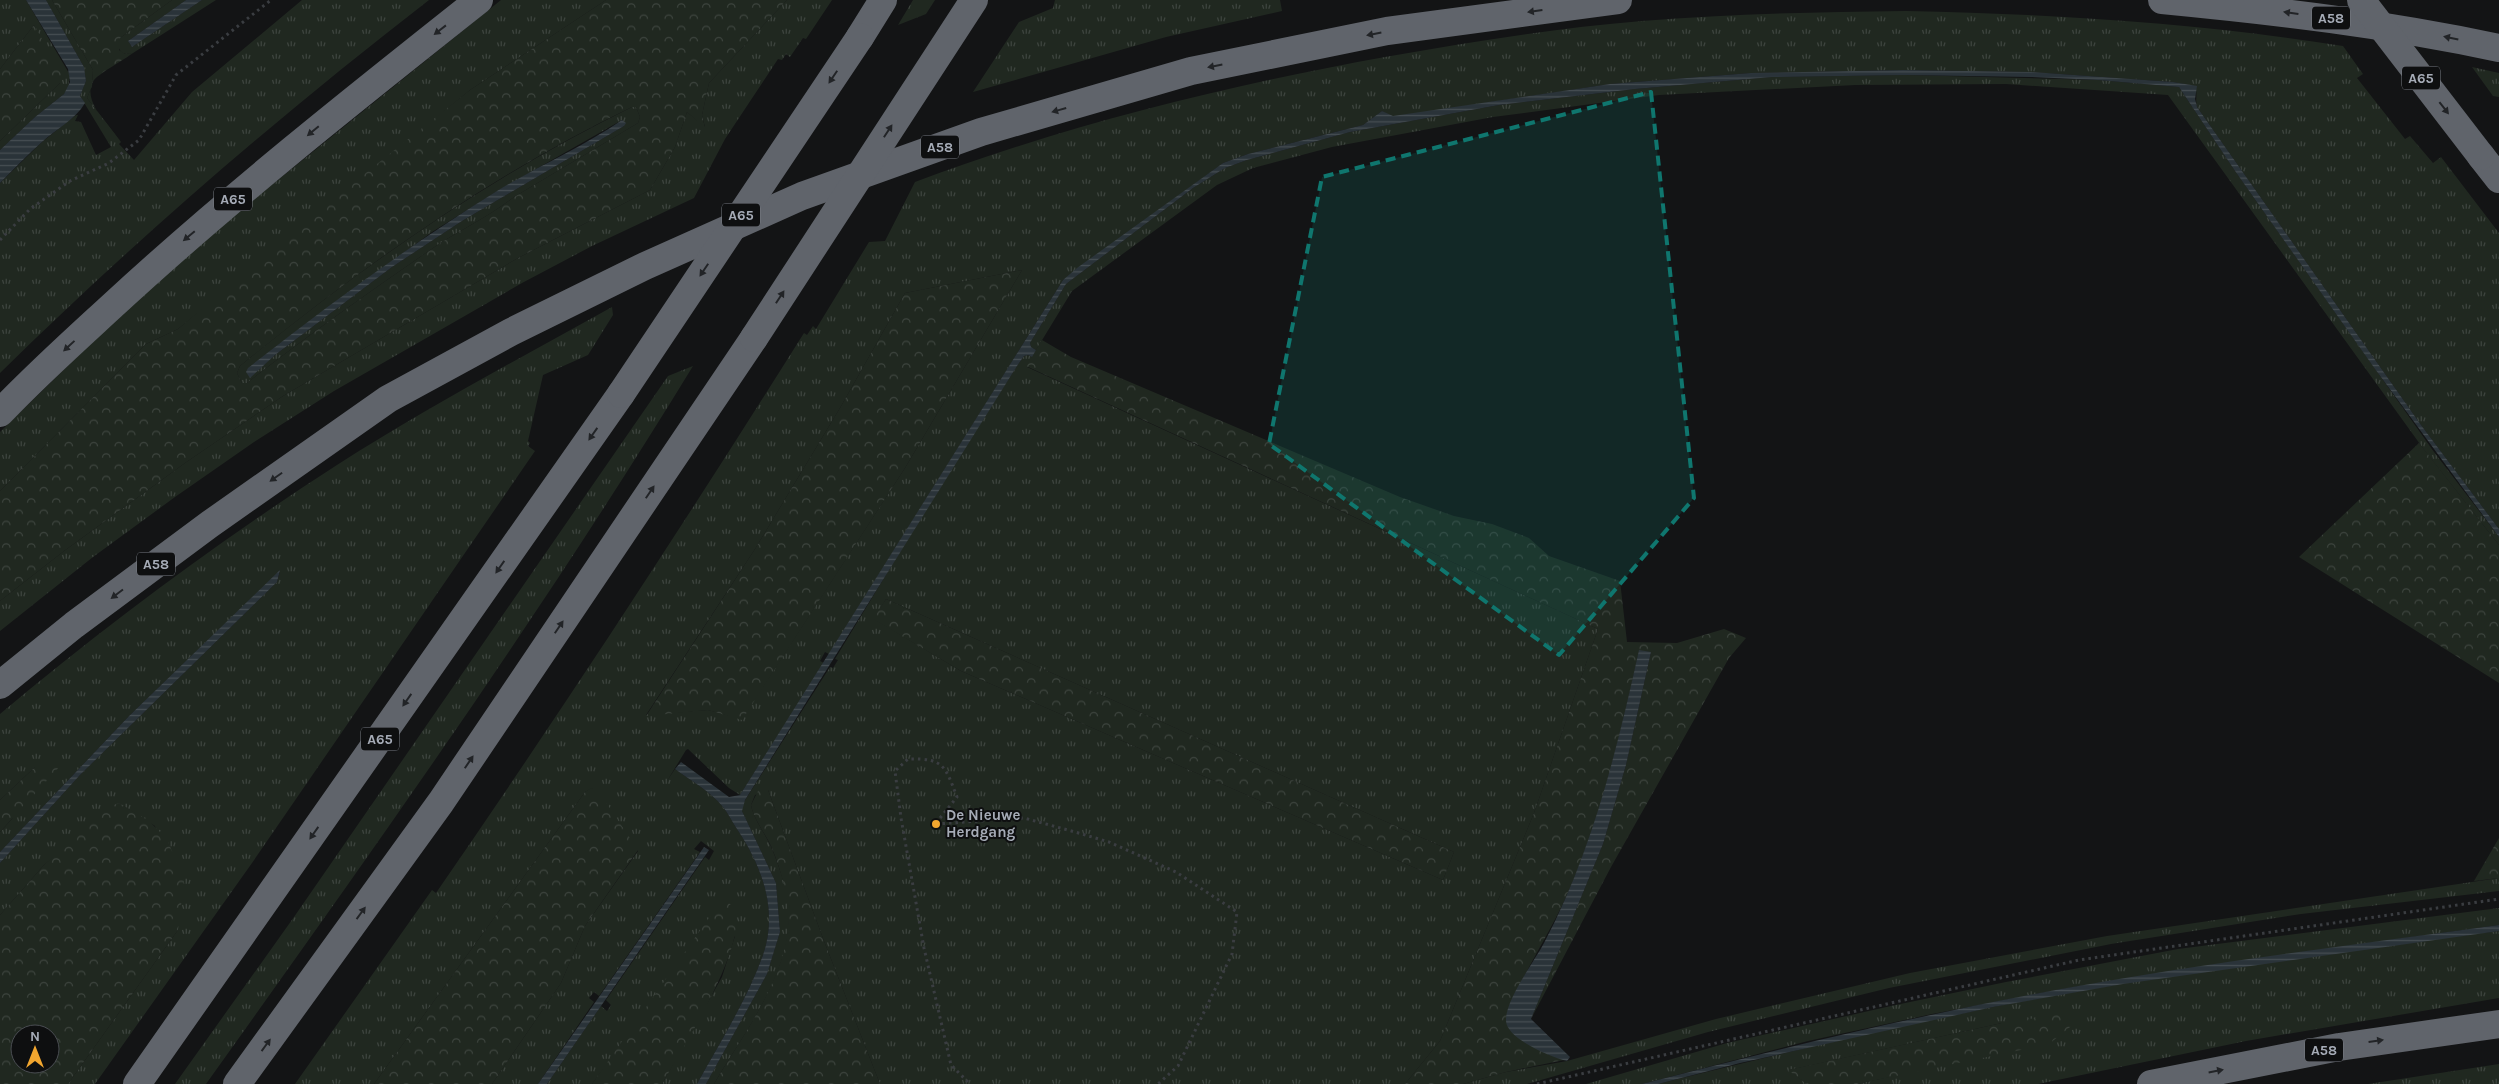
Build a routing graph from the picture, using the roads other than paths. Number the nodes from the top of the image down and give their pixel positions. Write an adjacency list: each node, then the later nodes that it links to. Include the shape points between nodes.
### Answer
1 (479, 0): 9 (highway, A65, one-way to 9, via 335,113 171,251)
2 (883, 0): 12 (highway, A65, one-way to 12, bridge, via 621,394)
3 (974, 0): 13 (highway, one-way to 3, bridge, via 441,802 754,338)
4 (1618, 0): 10 (highway, A58, one-way to 10, via 1387,32 1191,71 981,132 802,196 645,266 511,332 388,399 210,524)
5 (2162, 0): 7 (highway, A58, one-way to 5, via 2378,25)
6 (2361, 0): 8 (highway, A65, one-way to 8, bridge)
7 (2499, 48)
8 (2499, 179)
9 (0, 413)
10 (0, 685)
11 (2499, 1024): 14 (highway, A58, one-way to 11, via 2339,1047)
12 (138, 1084)
13 (237, 1084)
14 (2151, 1084)

